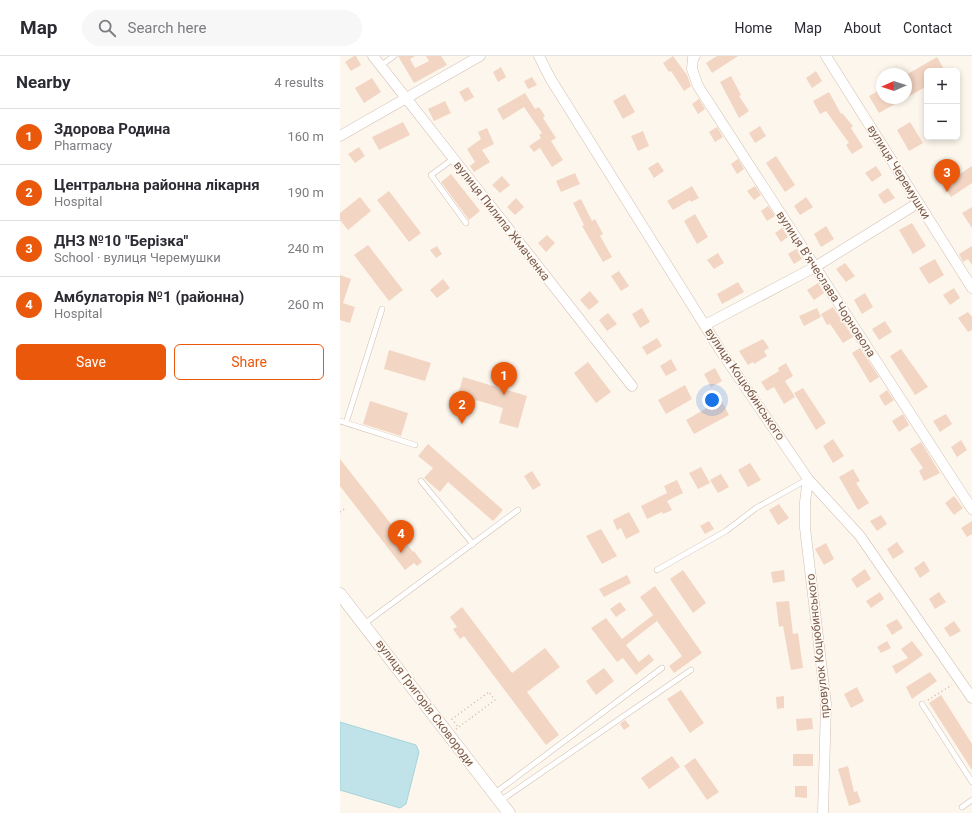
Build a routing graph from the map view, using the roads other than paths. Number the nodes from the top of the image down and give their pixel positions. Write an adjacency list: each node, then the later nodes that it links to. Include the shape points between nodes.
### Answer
1 (373, 56): 7 (street, вулиця Пилипа Жмаченка)
2 (394, 56): 7 (lane)
3 (480, 56): 8 (street)
4 (539, 56): 16 (street, вулиця Коцюбинського, via 547,73)
5 (695, 56): 13 (street, вулиця Вʼячеслава Чорновола, via 692,69 698,86)
6 (826, 56): 11 (street, вулиця Черемушки)
7 (380, 66): 8 (street, вулиця Пилипа Жмаченка)
8 (405, 98): 9 (street); 10 (street, вулиця Пилипа Жмаченка)
9 (340, 136)
10 (453, 159): 12 (lane, via 431,175); 17 (street, вулиця Пилипа Жмаченка)
11 (918, 203): 13 (street); 14 (street, вулиця Черемушки)
12 (466, 223)
13 (815, 267): 16 (street); 23 (street, вулиця Вʼячеслава Чорновола)
14 (972, 288)
15 (382, 308): 19 (lane)
16 (705, 325): 21 (street, вулиця Коцюбинського)
17 (632, 386)
18 (340, 421): 19 (lane)
19 (346, 423): 20 (lane)
20 (415, 445)
21 (808, 479): 26 (lane, via 756,508 726,530); 31 (street, вулиця Коцюбинського, via 860,536); 38 (street, провулок Коцюбинського, via 805,528 826,704)
22 (422, 481): 25 (lane)
23 (972, 509)
24 (518, 510): 25 (lane)
25 (473, 544): 28 (lane)
26 (657, 570)
27 (340, 594): 28 (street, вулиця Григорія Сковороди)
28 (364, 624): 34 (street, вулиця Григорія Сковороди)
29 (662, 668): 34 (lane)
30 (692, 670): 34 (lane)
31 (972, 698)
32 (922, 704): 33 (lane)
33 (972, 782)
34 (497, 797): 37 (street, вулиця Григорія Сковороди)
35 (972, 800): 36 (lane)
36 (962, 807)
37 (509, 813)
38 (824, 813)

